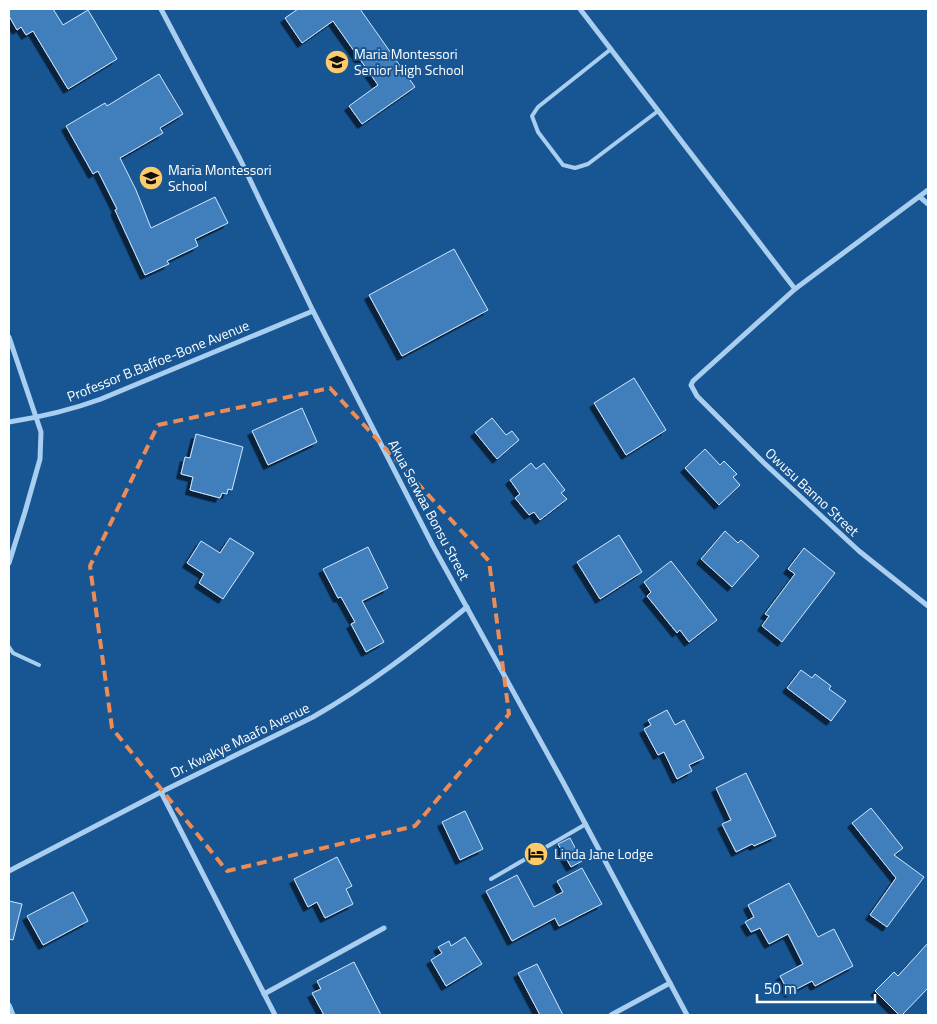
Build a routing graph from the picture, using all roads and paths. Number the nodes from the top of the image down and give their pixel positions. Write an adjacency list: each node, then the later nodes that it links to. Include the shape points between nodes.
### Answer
1 (161, 9): 9 (street, Akua Serwaa Bonsu Street, via 240,159)
2 (580, 9): 3 (street)
3 (611, 49): 4 (street); 4 (lane, via 538,107 532,116 538,132 563,165 575,168 588,164)
4 (658, 111): 8 (street)
5 (928, 190): 6 (street)
6 (920, 197): 7 (street); 8 (street)
7 (928, 204)
8 (795, 289): 14 (street, Owusu Banno Street, via 692,383 694,392 762,462 859,551)
9 (313, 311): 11 (street, Professor B.Baffoe-Bone Avenue, via 101,399); 15 (street, Akua Serwaa Bonsu Street)
10 (9, 337): 11 (street)
11 (37, 418): 12 (street, Professor B.Baffoe-Bone Avenue); 13 (street, via 41,432 40,460)
12 (9, 422)
13 (9, 563)
14 (928, 606)
15 (467, 607): 18 (street, Dr. Kwakye Maafo Avenue, via 383,674 336,704); 19 (street, Akua Serwaa Bonsu Street)
16 (9, 648): 17 (lane)
17 (39, 665)
18 (161, 792): 20 (street, Dr. Kwakye Maafo Avenue); 24 (street)
19 (586, 824): 21 (lane); 23 (street, Akua Serwaa Bonsu Street)
20 (9, 871)
21 (491, 879)
22 (384, 928): 24 (street)
23 (670, 983): 28 (street); 29 (street, Akua Serwaa Bonsu Street)
24 (264, 994): 27 (street)
25 (9, 1005): 26 (street)
26 (13, 1015)
27 (275, 1015)
28 (611, 1015)
29 (687, 1015)

